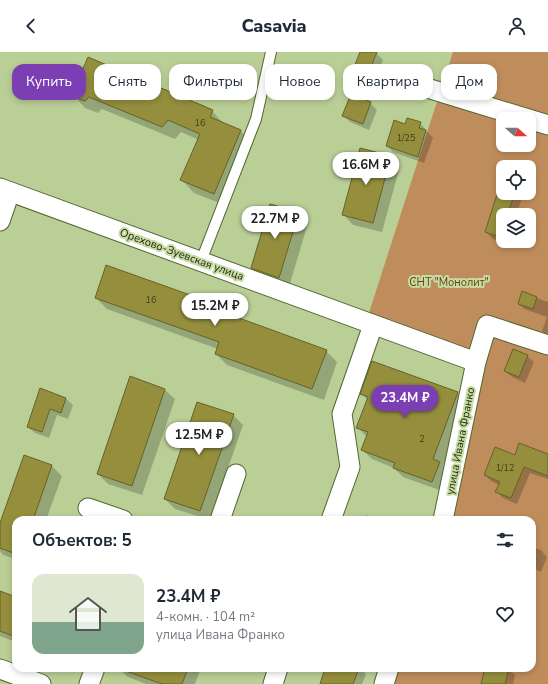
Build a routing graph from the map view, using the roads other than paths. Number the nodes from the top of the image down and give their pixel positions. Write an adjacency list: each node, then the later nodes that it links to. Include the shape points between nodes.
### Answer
1 (271, 52): 6 (lane, via 256,119)
2 (433, 90): 3 (street)
3 (548, 125)
4 (5, 190): 5 (street); 6 (street, Орехово-Зуевская улица)
5 (0, 221)
6 (201, 261): 7 (street, Орехово-Зуевская улица)
7 (373, 325): 9 (street, Орехово-Зуевская улица); 14 (street, via 342,414 350,467)
8 (548, 345): 9 (street, улица Ивана Франко, via 487,325)
9 (476, 362): 15 (street, улица Ивана Франко)
10 (236, 474): 13 (street)
11 (88, 508): 12 (street)
12 (111, 516)
13 (221, 516)
14 (332, 516)
15 (444, 516)
16 (0, 669): 20 (street)
17 (94, 672): 21 (street)
18 (276, 672): 22 (street)
19 (388, 672): 23 (street)
20 (41, 684)
21 (89, 684)
22 (272, 684)
23 (384, 684)

